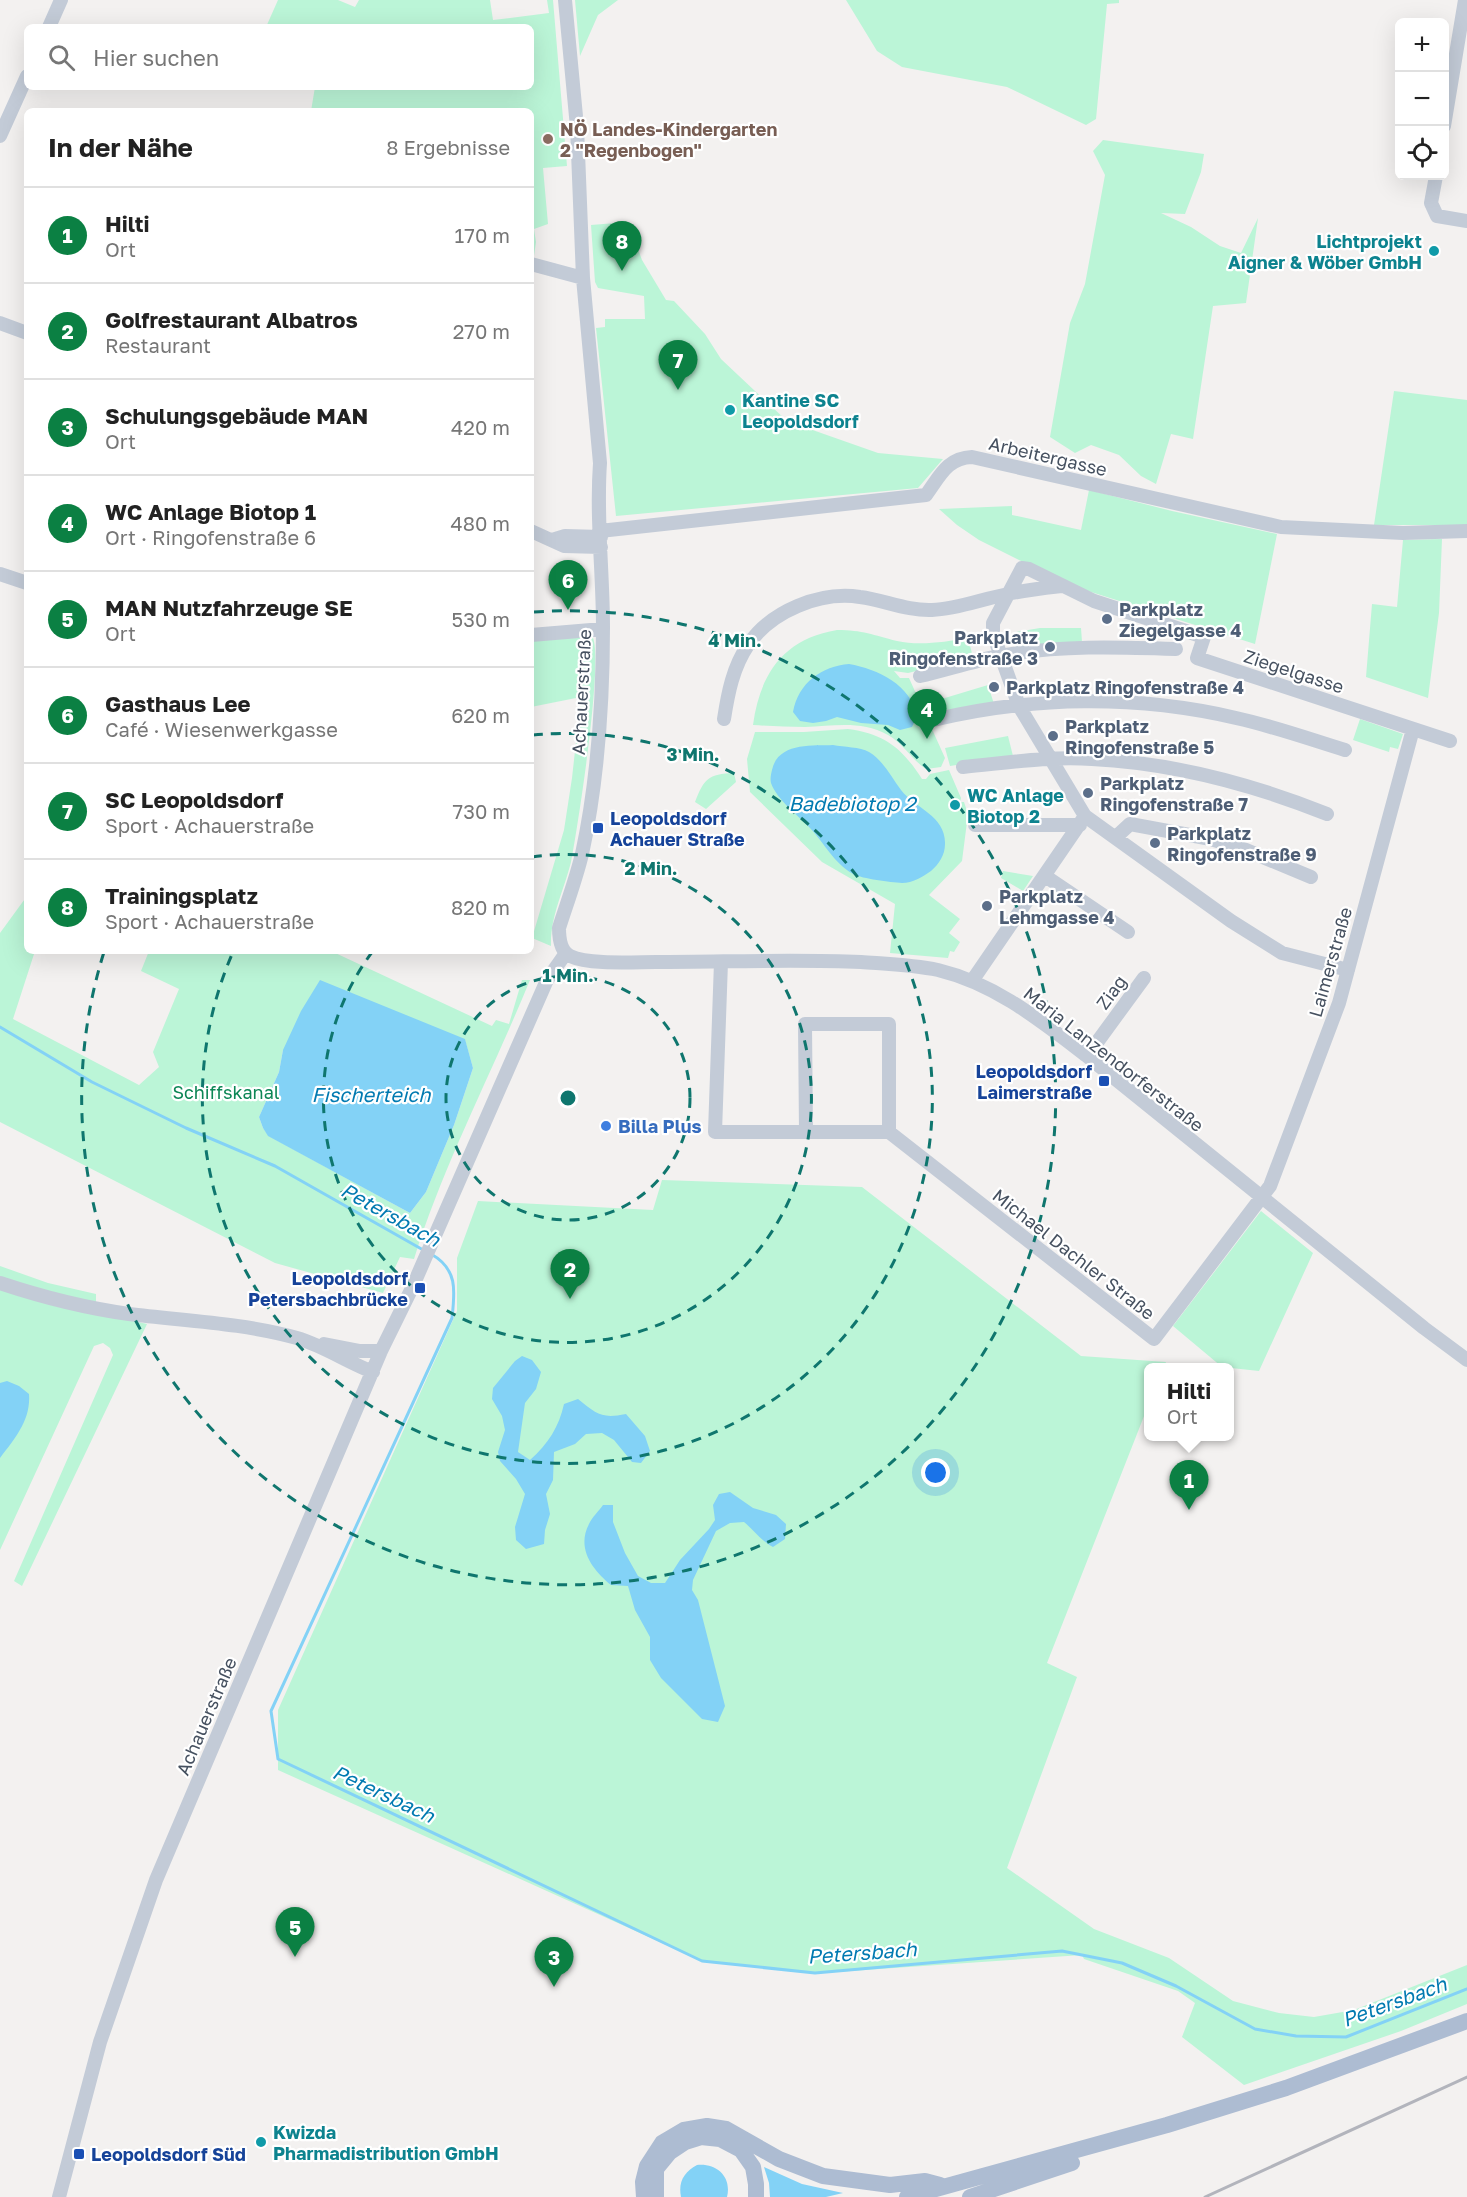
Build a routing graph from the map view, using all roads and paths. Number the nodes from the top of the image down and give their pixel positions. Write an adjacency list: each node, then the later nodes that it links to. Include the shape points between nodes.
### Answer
1 (61, 0): 4 (street)
2 (565, 0): 11 (street, Achauerstraße, via 577,127)
3 (1465, 0): 6 (street)
4 (50, 24)
5 (24, 83): 7 (street)
6 (1449, 96)
7 (0, 136)
8 (1435, 180): 9 (street, via 1431,203 1437,216)
9 (1467, 221)
10 (534, 265): 11 (street)
11 (583, 278): 16 (street, Achauerstraße, via 600,463)
12 (0, 323): 13 (street)
13 (24, 332)
14 (1467, 531): 16 (street, Arbeitergasse, via 1403,533 1281,527 972,457 951,463 926,495)
15 (534, 532): 16 (street, Arbeitergasse, via 552,540 565,536)
16 (601, 538): 21 (street, Achauerstraße)
17 (0, 574): 18 (street)
18 (24, 582)
19 (1062, 586): 20 (street); 20 (street, Ziegelgasse, via 1022,568); 29 (street, Ziegelgasse, via 1094,601 1204,637 1197,658)
20 (1009, 593): 24 (street, via 993,623); 27 (street, via 955,608 930,610 845,596 798,606 774,619 749,643 734,674)
21 (603, 629): 22 (street); 41 (street, Achauerstraße, via 603,684 593,789 581,856 559,928)
22 (534, 635)
23 (1176, 649): 24 (street, via 1076,648)
24 (1000, 656): 25 (street); 26 (street)
25 (920, 676)
26 (1019, 706): 28 (street); 31 (street, via 1104,700 1154,704 1236,718); 32 (street)
27 (724, 718)
28 (933, 720)
29 (1413, 729): 30 (street, Ziegelgasse); 43 (street, Laimerstraße)
30 (1450, 741)
31 (1345, 750)
32 (1050, 759): 33 (street); 34 (street, via 1091,759 1201,774 1246,785); 35 (street)
33 (963, 767)
34 (1327, 814)
35 (1082, 821): 36 (street); 37 (street); 38 (street)
36 (975, 825)
37 (1116, 837): 39 (street, via 1130,824 1168,829 1246,849); 43 (street, via 1282,953)
38 (1045, 876): 40 (street); 45 (street)
39 (1311, 877)
40 (1128, 932)
41 (566, 953): 42 (street, Maria Lanzendorferstraße, via 595,961); 52 (street, Achauerstraße, via 547,980)
42 (721, 962): 45 (street, Maria Lanzendorferstraße, via 899,965 939,970); 47 (street, via 715,1132)
43 (1348, 970): 49 (street, Laimerstraße, via 1270,1186)
44 (1144, 978): 46 (street, Ziag)
45 (972, 981): 46 (street, Maria Lanzendorferstraße, via 1030,1013)
46 (1087, 1056): 49 (street, Maria Lanzendorferstraße)
47 (806, 1132): 48 (street); 48 (street, via 805,1024 889,1024)
48 (889, 1132): 49 (street, Michael Dachler Straße, via 1154,1339)
49 (1262, 1198): 53 (street, Maria Lanzendorferstraße)
50 (0, 1283): 51 (street, via 44,1297 128,1314 263,1330)
51 (312, 1343): 52 (street); 54 (street)
52 (381, 1352): 54 (street, Achauerstraße)
53 (1467, 1360)
54 (372, 1372): 58 (street, Achauerstraße, via 156,1880 100,2042)
55 (1467, 2021): 56 (main road, via 1286,2088)
56 (1093, 2146): 57 (main road); 63 (main road, via 1078,2161)
57 (946, 2186): 59 (main road, via 925,2181 890,2185 823,2176 778,2159 726,2128 707,2126 684,2130 662,2143 647,2166); 62 (main road)
58 (59, 2197)
59 (644, 2197)
60 (656, 2197): 61 (main road, via 656,2169 670,2152 701,2137 720,2139 741,2150 753,2167)
61 (756, 2197)
62 (907, 2197)
63 (970, 2197)

